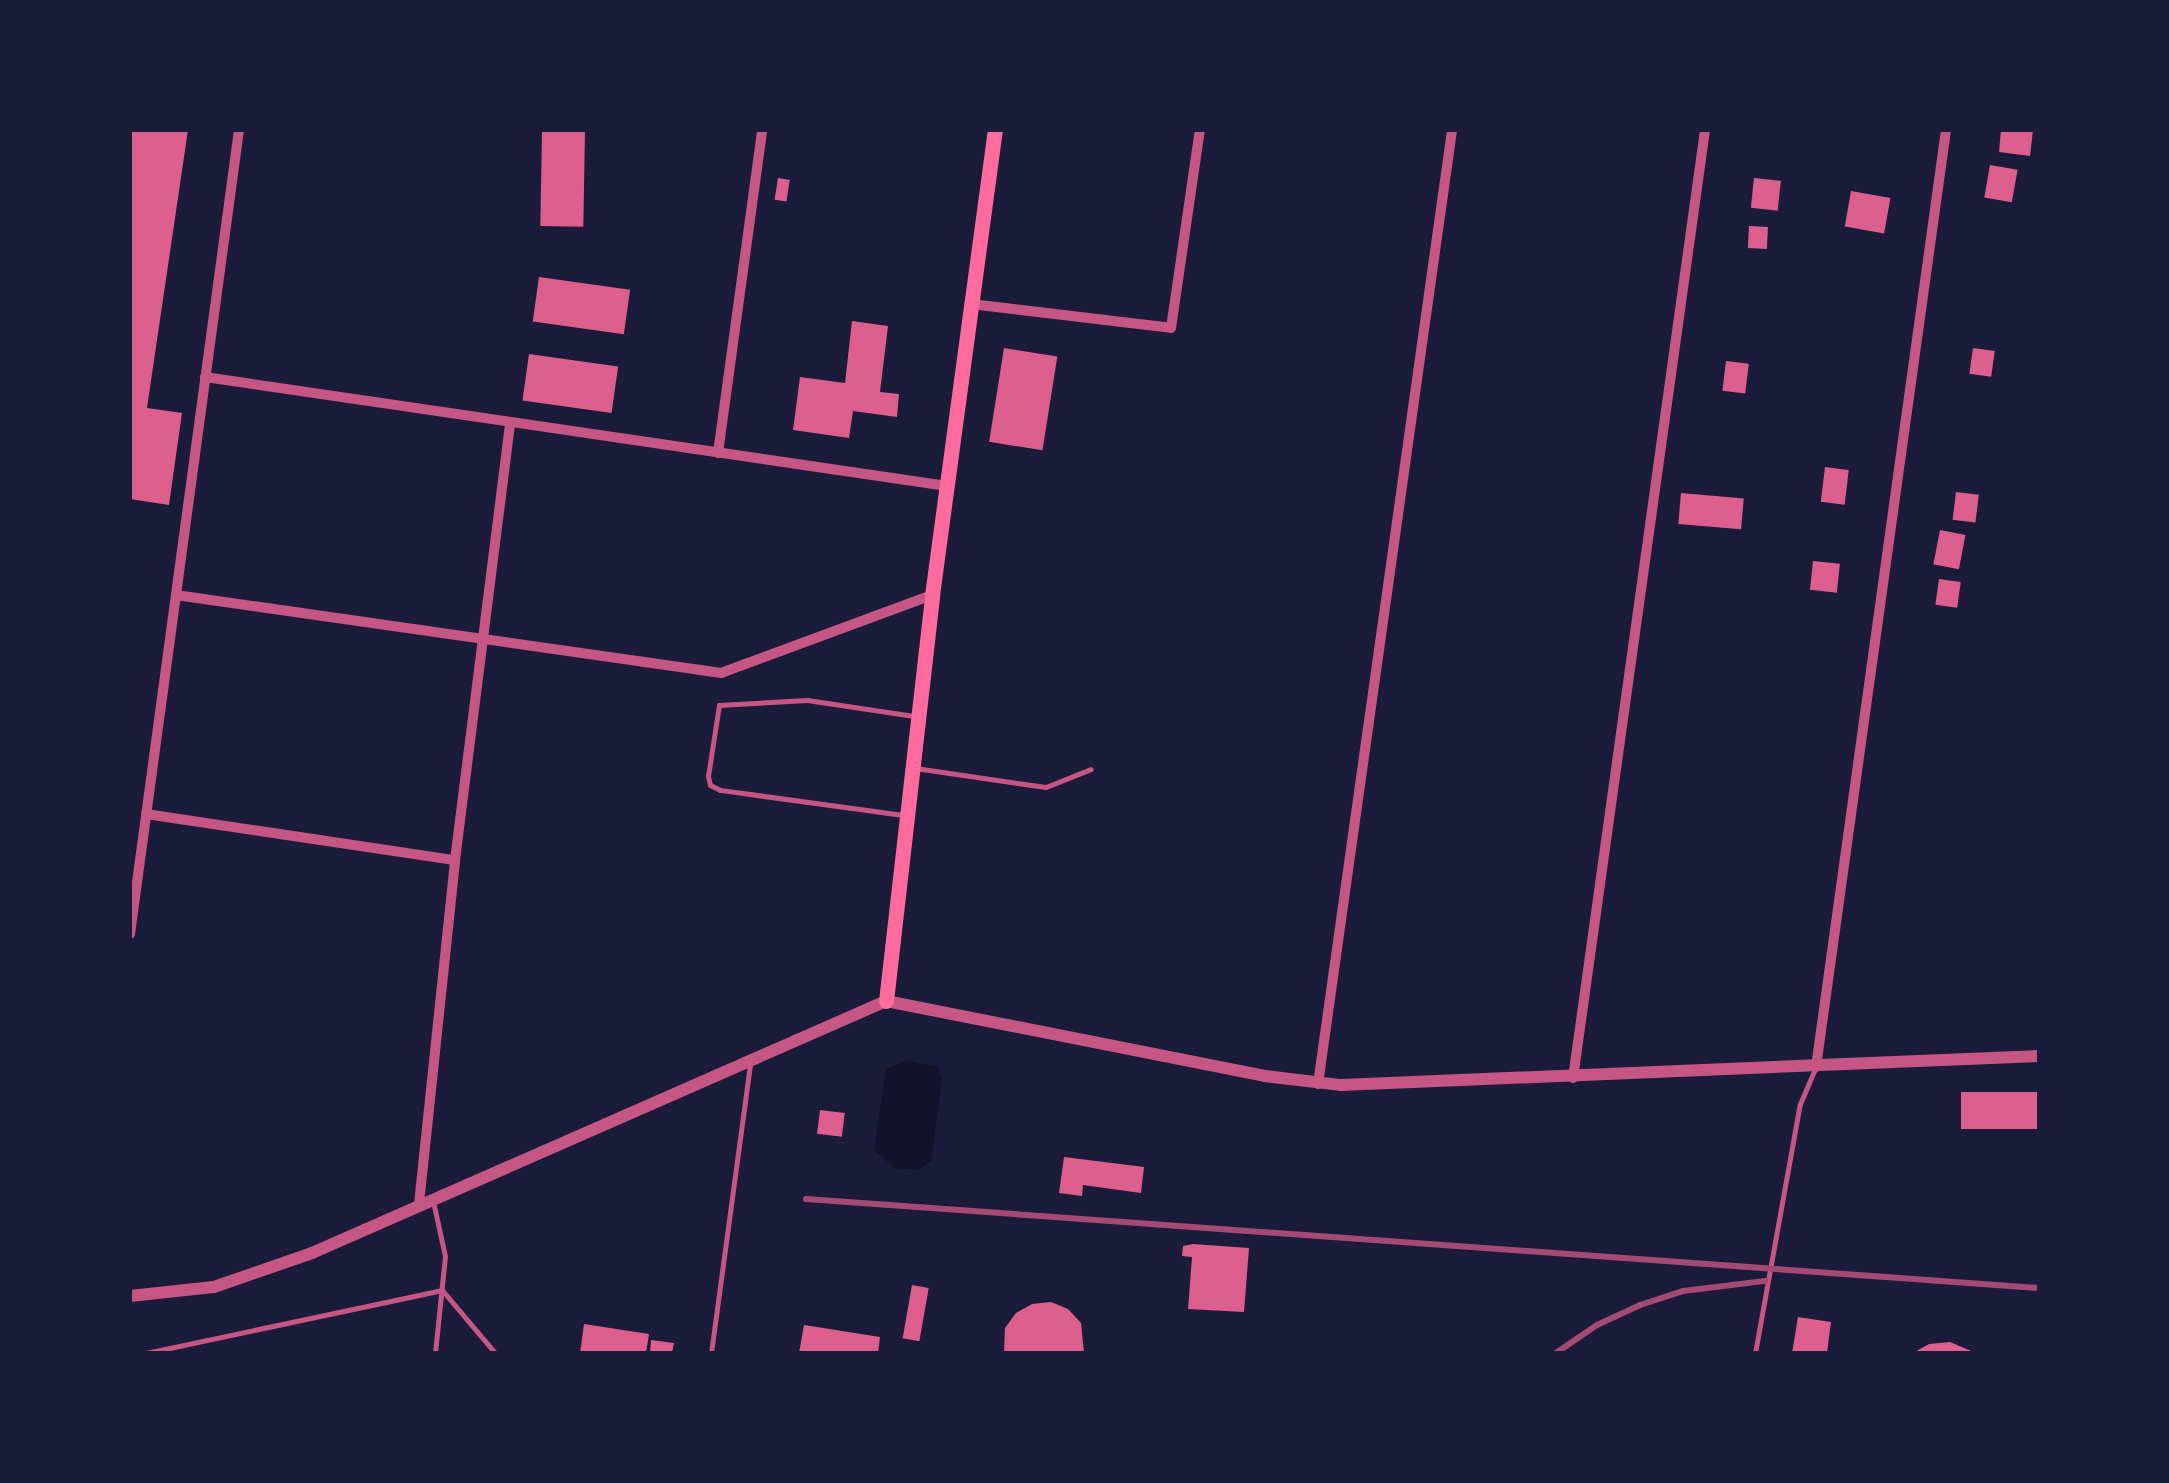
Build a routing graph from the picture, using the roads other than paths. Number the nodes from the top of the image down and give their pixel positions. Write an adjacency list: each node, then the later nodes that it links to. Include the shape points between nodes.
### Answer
1 (239, 130): 9 (street)
2 (762, 130): 11 (street)
3 (995, 130): 8 (main road)
4 (1200, 130): 8 (street, via 1170,328)
5 (1452, 130): 28 (street)
6 (1705, 130): 27 (street)
7 (1946, 130): 26 (street)
8 (971, 304): 12 (main road)
9 (205, 377): 10 (street); 14 (street)
10 (510, 423): 11 (street); 15 (street)
11 (718, 453): 12 (street)
12 (947, 486): 13 (main road)
13 (932, 594): 15 (street, via 721,673); 16 (main road)
14 (176, 596): 15 (street); 19 (street)
15 (482, 642): 21 (street)
16 (918, 716): 17 (main road); 20 (lane, via 808,700 718,704 708,776 720,790)
17 (912, 767): 18 (lane, via 1046,787); 20 (main road)
18 (1091, 769)
19 (146, 814): 21 (street); 22 (street)
20 (906, 815): 23 (main road)
21 (455, 860): 29 (street)
22 (130, 934)
23 (886, 1001): 25 (street); 28 (street)
24 (2039, 1056): 26 (street)
25 (751, 1060): 29 (street); 35 (lane)
26 (1816, 1066): 27 (street); 36 (lane, via 1800,1104)
27 (1573, 1078): 28 (street)
28 (1318, 1084)
29 (426, 1201): 30 (lane, via 445,1256); 31 (street, via 241,1280)
30 (442, 1290): 32 (lane); 33 (lane); 34 (lane)
31 (130, 1296)
32 (146, 1353)
33 (434, 1353)
34 (495, 1353)
35 (711, 1353)
36 (1755, 1353)

